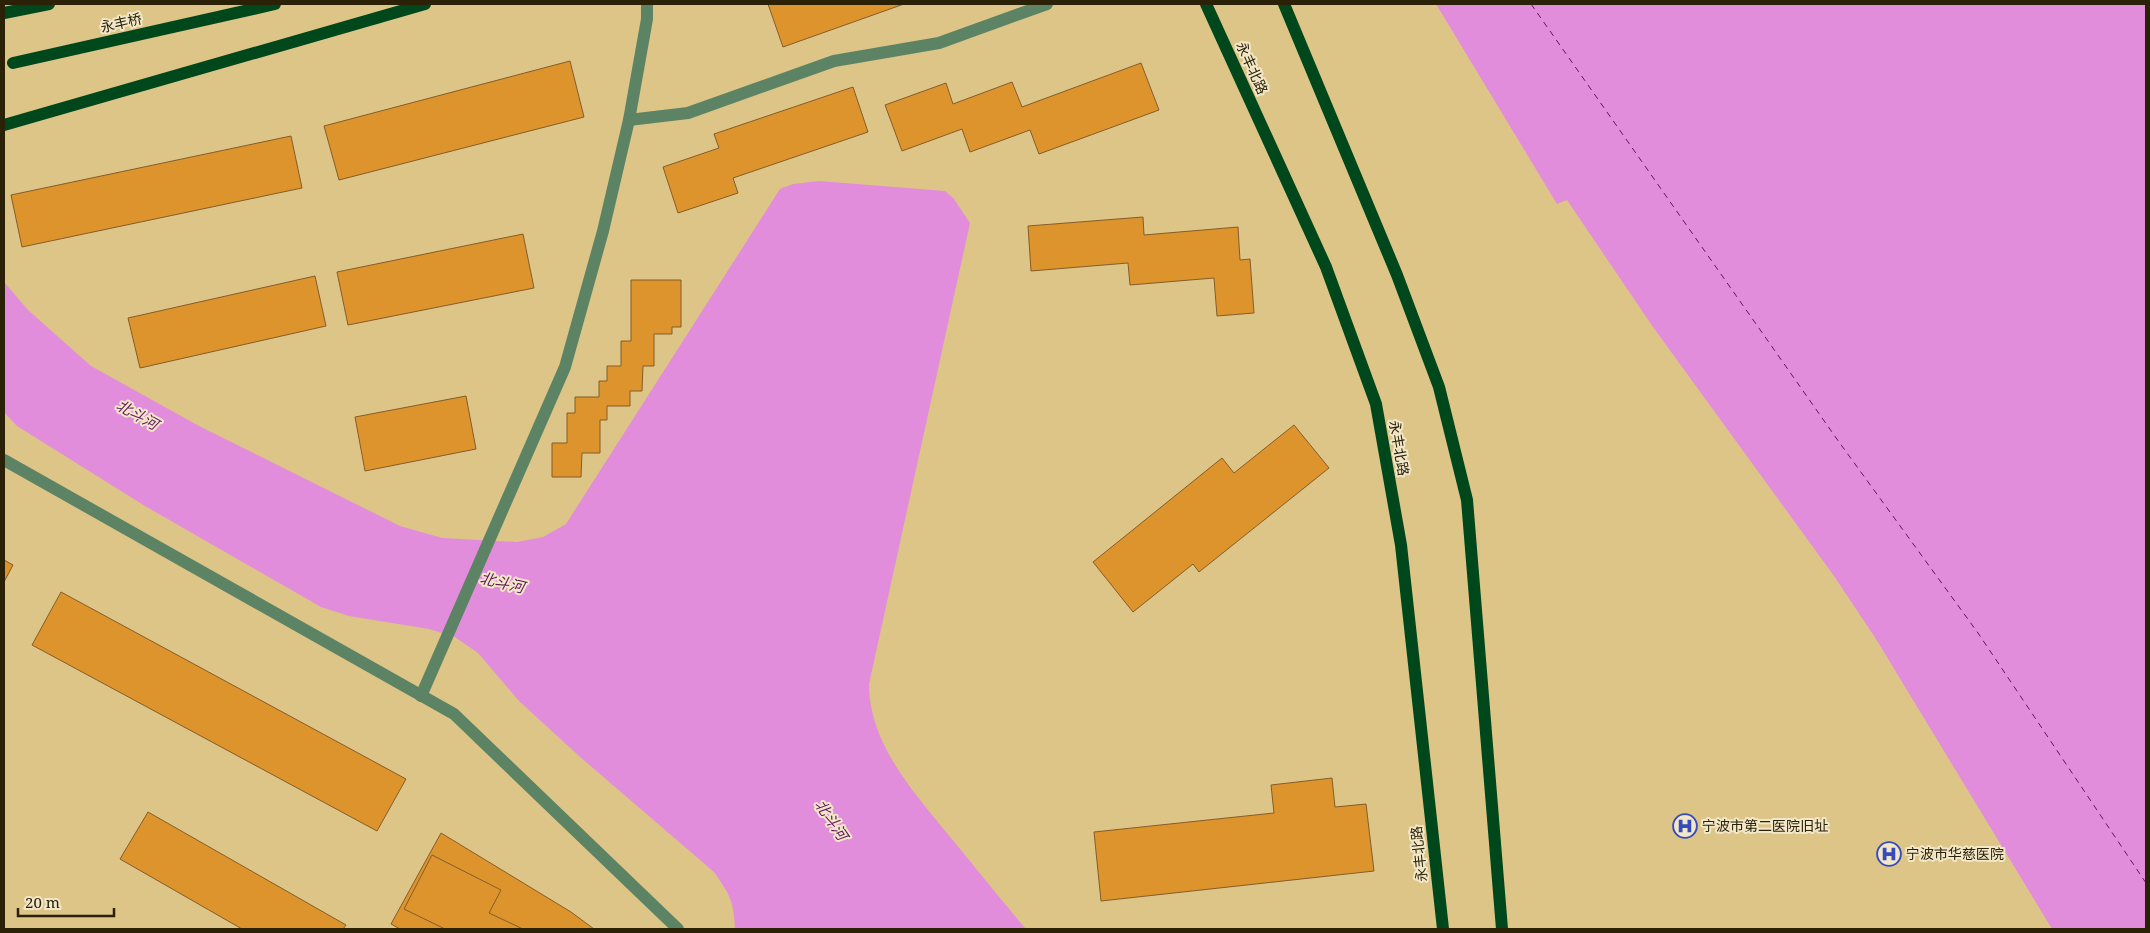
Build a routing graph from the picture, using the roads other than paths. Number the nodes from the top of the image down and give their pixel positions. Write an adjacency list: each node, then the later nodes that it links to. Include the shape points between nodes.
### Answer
1 (48, 4): 8 (main road)
2 (274, 4): 9 (main road, 永丰桥, bridge)
3 (425, 4): 11 (main road)
4 (647, 4): 10 (street)
5 (1047, 4): 10 (street, via 939,43 834,61 688,113)
6 (1206, 4): 15 (main road, 永丰北路, via 1326,267 1376,404 1401,545)
7 (1284, 4): 16 (main road, via 1397,275 1439,387 1467,500)
8 (4, 13)
9 (4, 65)
10 (629, 120): 13 (street, via 603,231 565,367)
11 (4, 124)
12 (4, 460): 13 (street)
13 (421, 696): 14 (street, via 454,714)
14 (678, 929)
15 (1443, 929)
16 (1502, 929)

